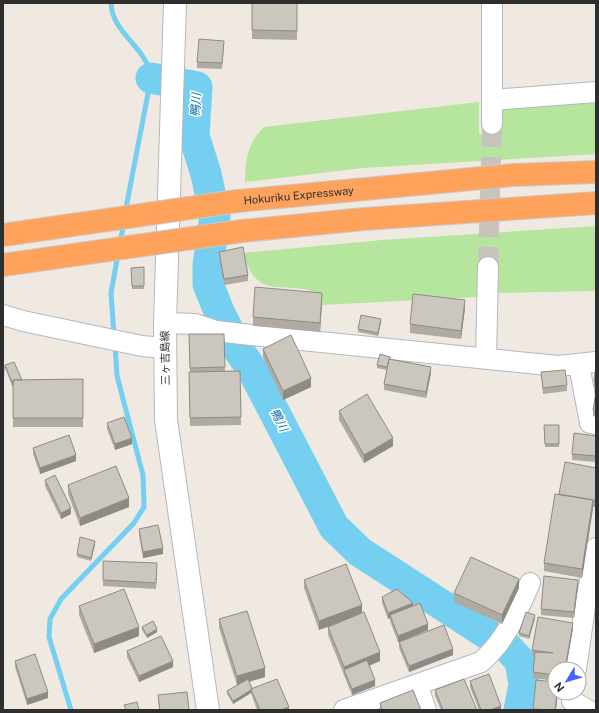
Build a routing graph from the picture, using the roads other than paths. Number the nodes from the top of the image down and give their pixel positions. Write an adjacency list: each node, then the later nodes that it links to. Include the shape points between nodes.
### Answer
1 (175, 3): 12 (main road, 三ヶ吉島線)
2 (492, 3): 4 (street)
3 (596, 92): 4 (street)
4 (492, 100): 5 (street)
5 (492, 124)
6 (596, 172): 8 (highway, Hokuriku Expressway, bridge, via 506,176 238,201)
7 (596, 203): 9 (highway, bridge, via 364,219 242,231)
8 (3, 235)
9 (3, 265)
10 (488, 267): 14 (street)
11 (3, 316): 13 (street, via 142,346)
12 (165, 323): 13 (main road, 三ヶ吉島線); 14 (street, via 195,324 216,331)
13 (165, 348): 22 (main road, 三ヶ吉島線, via 166,420)
14 (486, 359): 15 (street, via 558,366)
15 (587, 364): 16 (street, via 590,423)
16 (596, 424)
17 (596, 548): 19 (street)
18 (530, 583): 21 (street, via 509,630 481,662)
19 (590, 610): 20 (street)
20 (578, 661)
21 (417, 684): 23 (street); 24 (street)
22 (208, 710)
23 (344, 710)
24 (426, 710)

